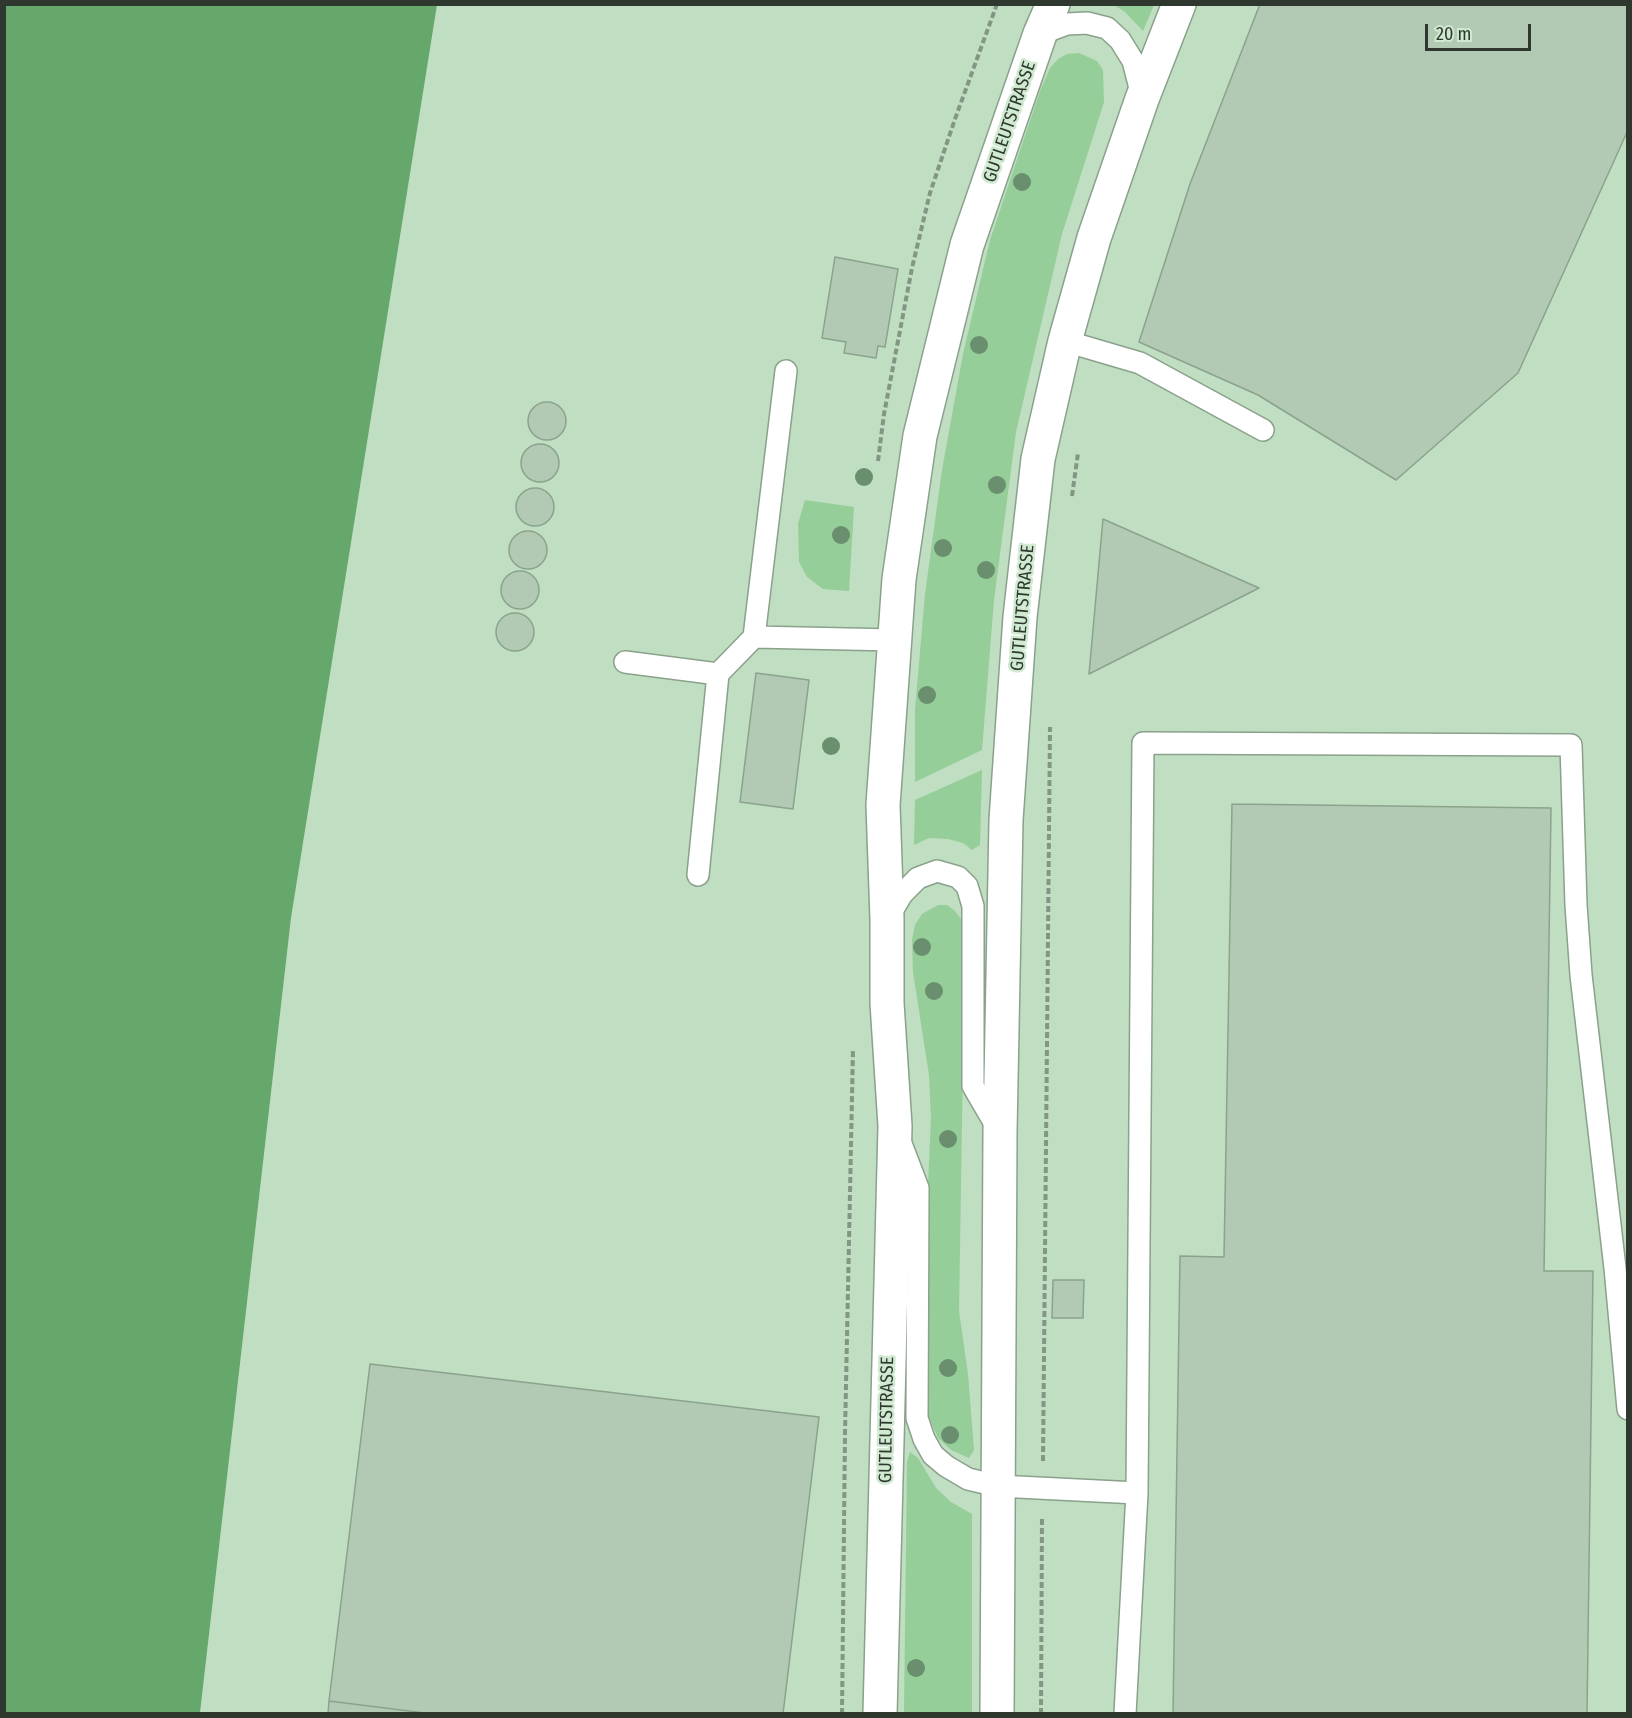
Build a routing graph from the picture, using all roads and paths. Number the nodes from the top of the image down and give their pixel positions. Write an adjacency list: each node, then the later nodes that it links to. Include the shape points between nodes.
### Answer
1 (1053, 4): 3 (main road, GUTLEUTSTRASSE)
2 (1179, 4): 4 (main road, GUTLEUTSTRASSE)
3 (1040, 34): 4 (lane, via 1067,24 1088,23 1107,28 1133,61); 11 (main road, GUTLEUTSTRASSE, via 967,245 920,436)
4 (1142, 99): 5 (main road, GUTLEUTSTRASSE, via 1094,238)
5 (1065, 340): 7 (lane, via 1140,363); 18 (main road, GUTLEUTSTRASSE, via 1038,459 1020,617 1006,820)
6 (786, 371): 10 (lane)
7 (1263, 430)
8 (1078, 452): 9 (path)
9 (1071, 498)
10 (754, 637): 11 (lane); 13 (lane)
11 (894, 640): 16 (main road, GUTLEUTSTRASSE, via 883,805)
12 (625, 662): 13 (lane)
13 (718, 674): 15 (lane)
14 (1050, 724): 21 (path)
15 (698, 875)
16 (887, 919): 17 (main road, GUTLEUTSTRASSE, via 887,1003); 18 (lane, via 902,894 918,878 938,871 958,877 966,886 973,906 973,1086)
17 (895, 1126): 20 (lane, GUTLEUTSTRASSE, via 918,1188 917,1418 933,1455 968,1479); 23 (main road, GUTLEUTSTRASSE)
18 (1000, 1132): 20 (main road, GUTLEUTSTRASSE)
19 (1628, 1409): 22 (lane, via 1581,975 1571,745 1143,743)
20 (998, 1486): 21 (lane); 24 (main road, GUTLEUTSTRASSE)
21 (1043, 1488): 22 (lane); 25 (path)
22 (1137, 1493): 26 (lane)
23 (880, 1713)
24 (997, 1713)
25 (1041, 1713)
26 (1125, 1713)

